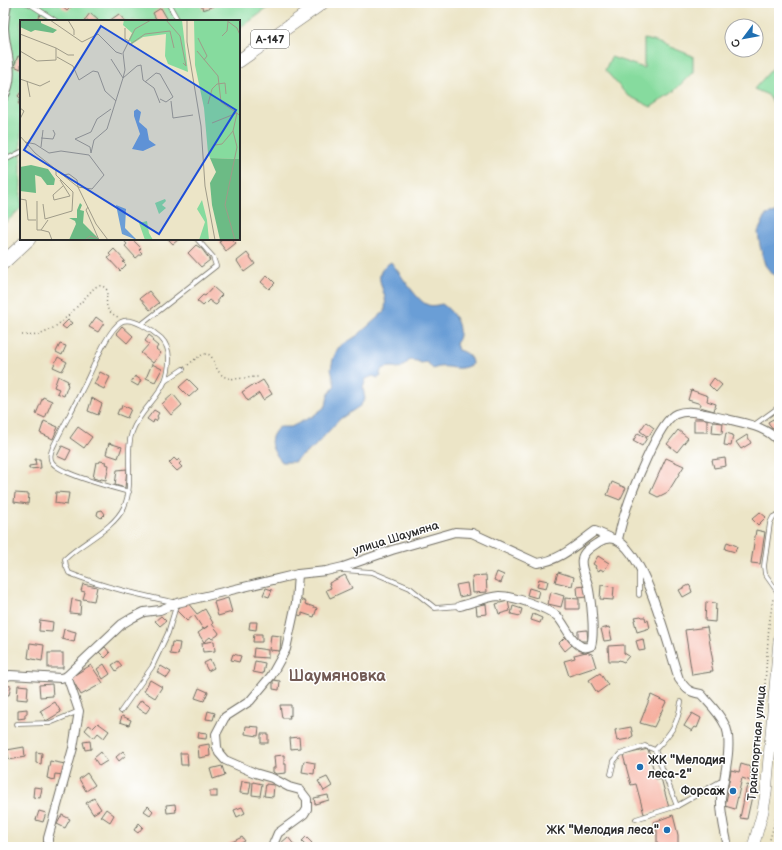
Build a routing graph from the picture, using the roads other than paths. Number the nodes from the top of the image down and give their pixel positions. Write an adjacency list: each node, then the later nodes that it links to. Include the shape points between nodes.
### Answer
1 (7, 3): 8 (street, via 4,27 10,81)
2 (28, 3): 6 (lane)
3 (168, 3): 5 (lane)
4 (322, 3): 7 (highway, А-147)
5 (176, 17)
6 (54, 20)
7 (240, 60)
8 (3, 98)
9 (20, 152): 10 (lane)
10 (3, 161)
11 (28, 240): 13 (highway)
12 (198, 240): 14 (lane, via 213,257 216,266)
13 (3, 263)
14 (142, 324): 16 (lane, via 168,346); 20 (lane, via 125,321 115,327 105,342 50,457 52,463 61,469)
15 (183, 368): 16 (lane)
16 (165, 381): 20 (lane, via 132,433)
17 (779, 408): 18 (lane)
18 (754, 425): 19 (street, via 766,430); 23 (street, via 687,411 671,416 660,431 638,479 624,513)
19 (779, 442)
20 (129, 492): 29 (lane, via 124,508 113,521 66,559 69,573 98,584)
21 (779, 514): 27 (lane, via 770,523 764,566 765,574)
22 (609, 537): 23 (street, улица Шаумяна); 25 (street, улица Шаумяна, via 595,531 558,558 537,563 472,533 455,532); 30 (street, via 590,548 582,560 591,617 592,641 587,648 575,642 557,617 546,610 513,598 498,596)
23 (618, 539): 24 (street)
24 (639, 565): 28 (lane); 40 (street, via 656,605 680,679 691,693 701,694 726,727 728,752)
25 (326, 571): 26 (street, улица Шаумяна); 30 (lane, via 372,572 410,588 435,608)
26 (298, 574): 29 (street, улица Шаумяна); 44 (street, via 296,603 286,649 271,676 250,701 225,717 216,734 219,753 225,760 300,790 307,800 307,810 278,833)
27 (779, 594)
28 (639, 595)
29 (177, 603): 33 (street, улица Шаумяна, via 160,610 144,612 122,624); 36 (lane, via 168,633 152,667)
30 (460, 606)
31 (779, 648): 46 (main road, Транспортная улица, via 766,793)
32 (5, 675): 33 (street, via 61,678)
33 (67, 676): 35 (street)
34 (681, 702): 38 (lane, via 680,713 670,735)
35 (79, 711): 37 (lane, via 50,724); 43 (street, via 73,748 48,838)
36 (121, 712)
37 (17, 724)
38 (654, 750): 39 (lane, via 646,746 620,754 614,761); 41 (lane)
39 (611, 774)
40 (724, 780): 41 (lane); 45 (street, via 721,808)
41 (677, 806): 42 (lane)
42 (636, 819)
43 (48, 847)
44 (272, 847)
45 (728, 847)
46 (753, 847)

